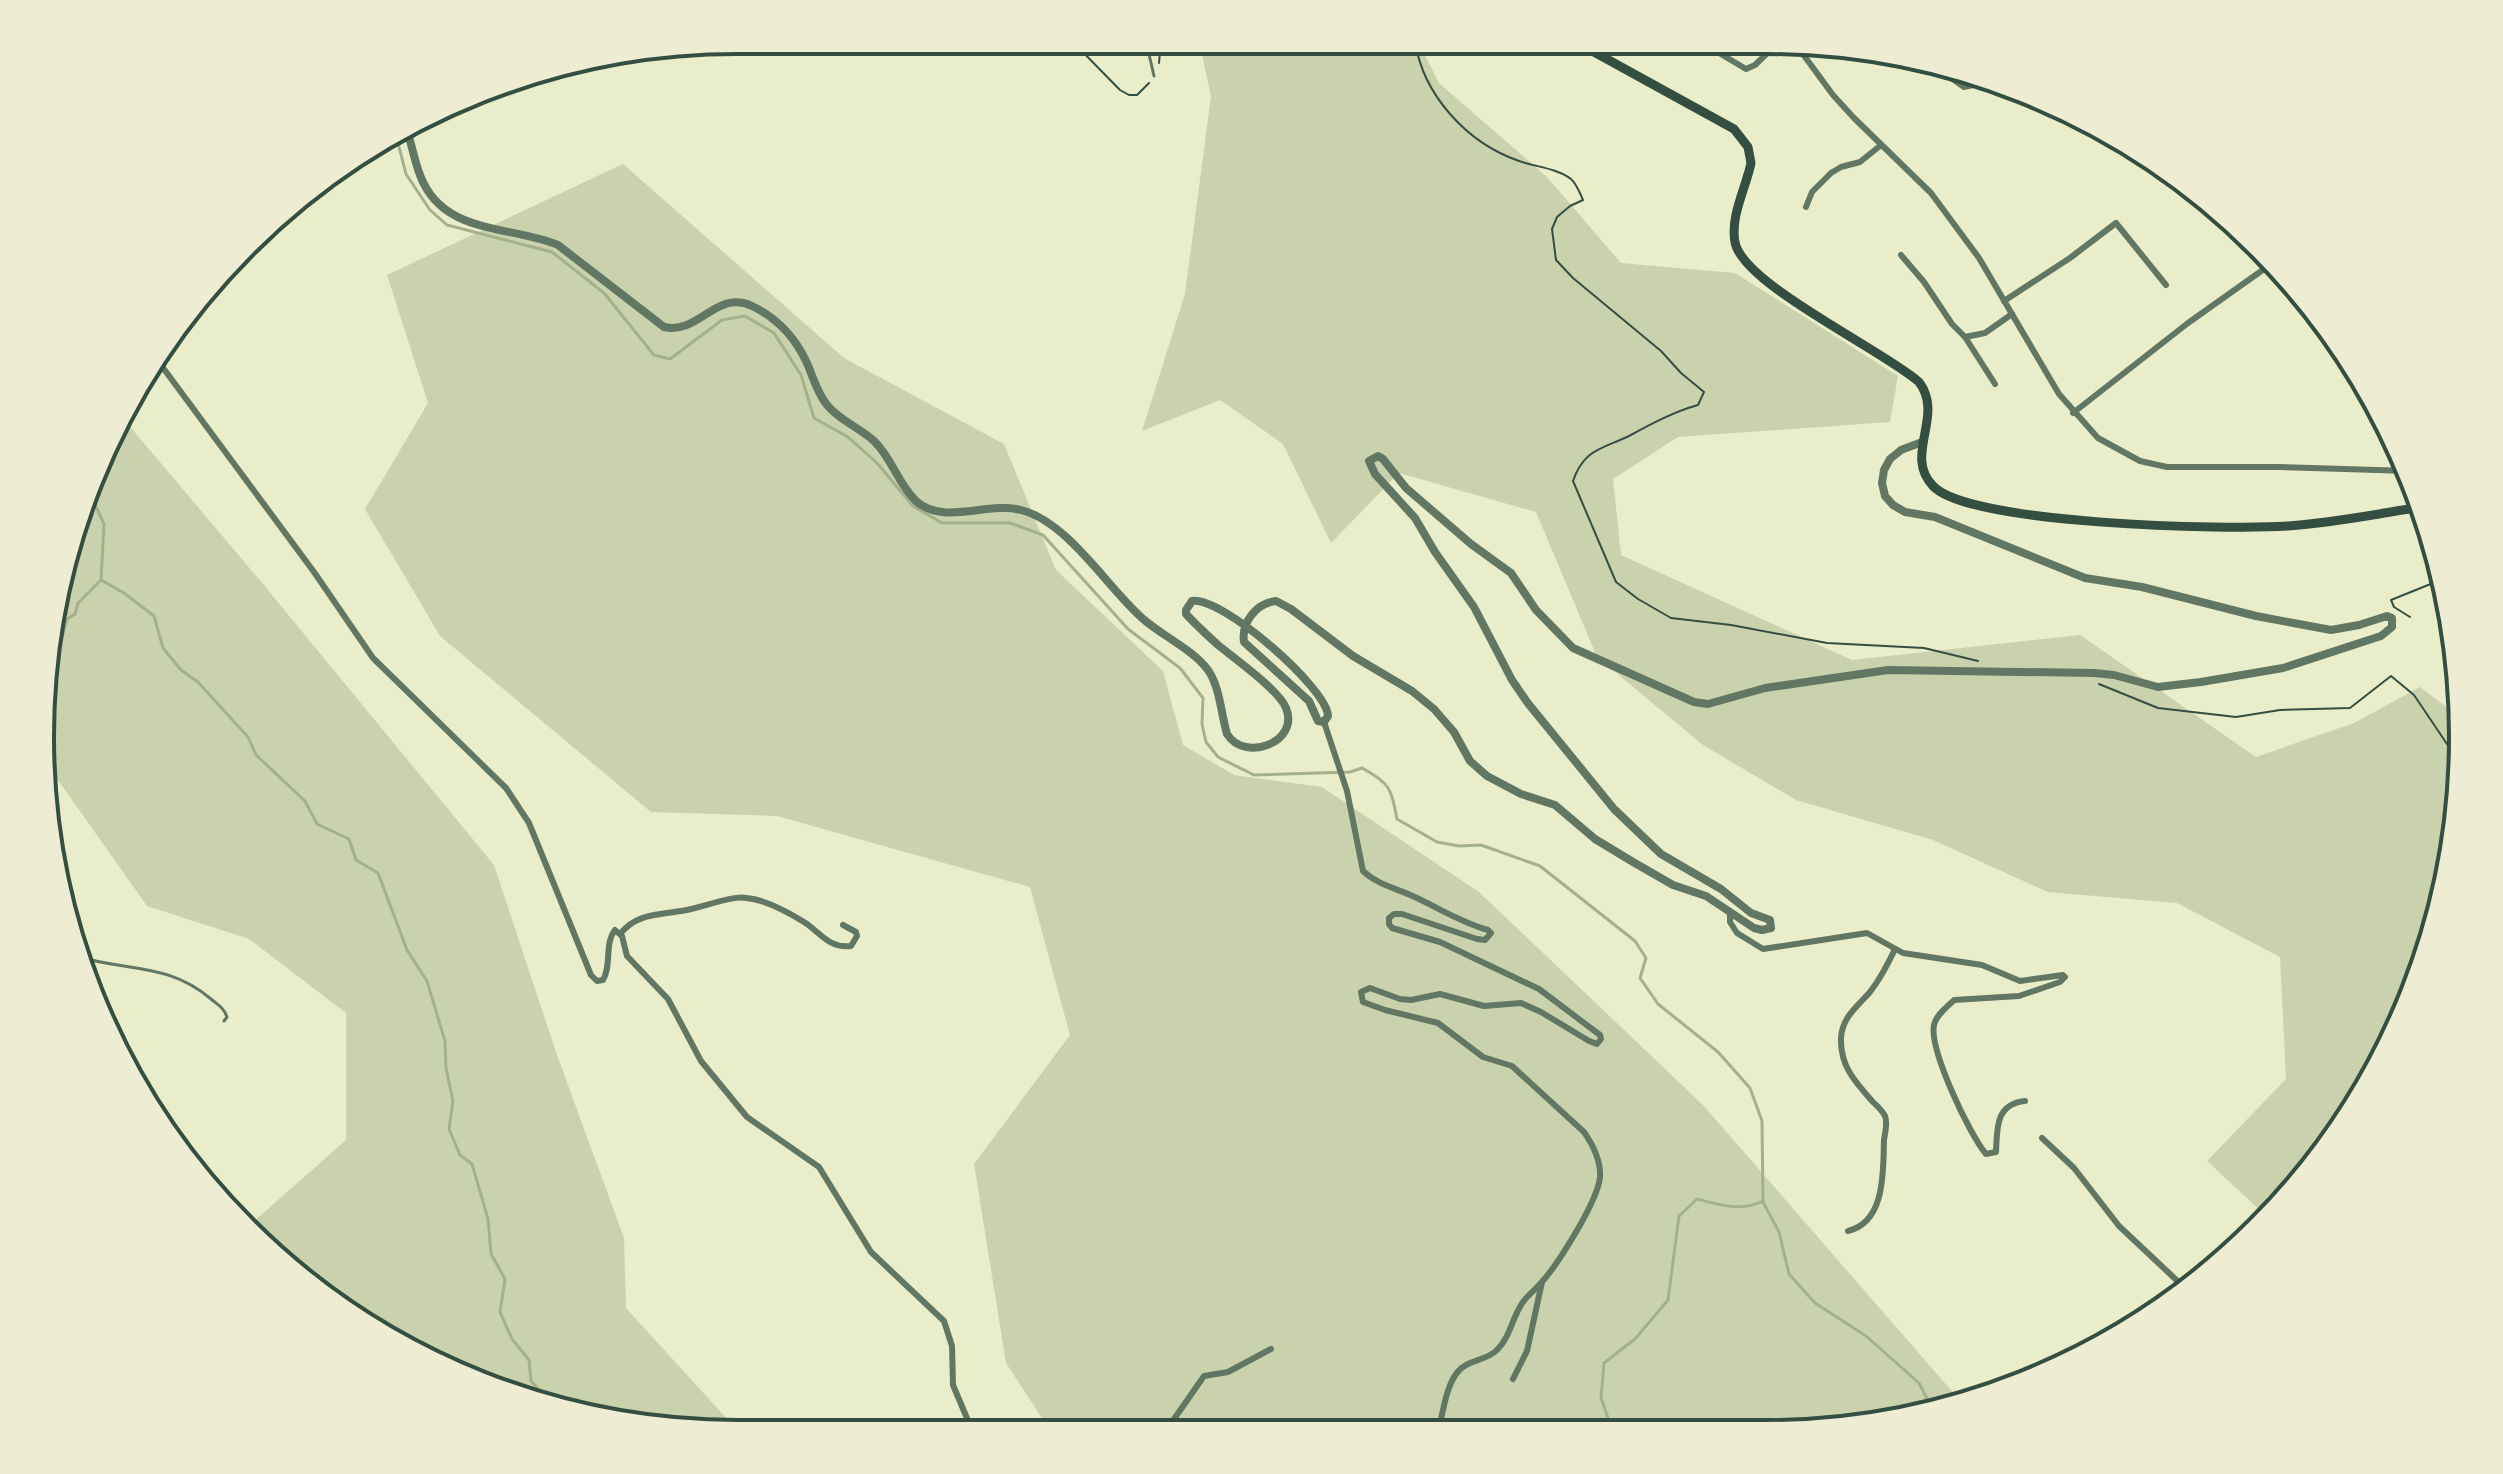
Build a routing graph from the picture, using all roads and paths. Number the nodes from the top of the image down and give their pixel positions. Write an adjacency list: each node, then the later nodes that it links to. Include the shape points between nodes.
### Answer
1 (1084, 54): 9 (path, via 1129,95 1145,89)
2 (1149, 54): 9 (lane)
3 (1158, 54): 9 (path)
4 (1417, 54): 27 (path, via 1429,84 1467,131 1494,150 1572,179 1583,200 1557,217 1552,229 1556,260 1704,392 1698,405 1599,447 1578,466 1573,481 1616,582 1671,618 1827,643 1924,648)
5 (1594, 54): 22 (main road, via 1718,118 1744,139 1751,163 1734,227 1743,260 1919,382 1930,404)
6 (1721, 54): 7 (street, via 1746,69)
7 (1766, 54)
8 (1803, 55): 11 (street)
9 (1154, 76)
10 (409, 138): 29 (street, via 420,177 447,211 461,221 558,245 664,327 685,328 720,304 735,301 777,321 791,335 827,406 874,441 913,499 938,512 1023,510 1059,532 1141,617 1209,672 1232,741 1253,749 1272,744 1288,721 1286,708 1186,614 1192,601 1229,613 1279,654 1326,706)
11 (1881, 145): 12 (street, via 1860,162 1831,173 1812,192); 16 (street, via 1931,193)
12 (1806, 207)
13 (1901, 255): 18 (street)
14 (2264, 269): 21 (street)
15 (2166, 285): 16 (street, via 2116,223)
16 (2004, 301): 17 (street)
17 (2012, 314): 18 (street, via 1985,333); 21 (street)
18 (1965, 337): 20 (street)
19 (163, 367): 33 (street, via 373,658 506,788 529,823 597,981 607,975 611,935 615,930)
20 (1995, 384)
21 (2073, 413): 23 (street, via 2115,449 2167,467)
22 (1922, 442): 24 (main road, via 1925,474 1943,494 2063,519 2258,527); 31 (street, via 1901,450 1884,470 1882,489 1898,509 1935,517 2085,578 2331,630 2387,616 2392,627 2381,636 2283,668 2158,687 2094,673 1888,670 1765,688 1708,704 1694,702 1573,648 1536,610 1511,573 1406,488 1383,459 1369,461 1415,518 1474,607 1527,702 1614,809 1661,854 1770,920 1771,928 1754,928)
23 (2395, 471)
24 (2410, 509)
25 (2431, 584): 26 (path, via 2391,600)
26 (2410, 617)
27 (1989, 663)
28 (2102, 685): 30 (path, via 2158,708 2236,717 2350,708 2391,676 2414,695)
29 (1324, 722): 31 (street, via 1242,637 1250,618 1266,602 1291,609 1353,656 1412,691 1434,709 1470,761 1487,776 1555,805 1608,846); 40 (street, via 1347,791 1363,871 1372,880 1491,933 1485,940 1477,939 1402,914 1389,918 1392,928 1440,942 1539,989 1600,1035 1595,1044 1521,1003 1484,1006 1440,994 1411,1000 1370,988 1361,992 1363,1002 1438,1023 1483,1057 1512,1066 1592,1144 1599,1165 1596,1192)
30 (2449, 747)
31 (1730, 913): 34 (street, via 1737,933 1763,949 1867,933)
32 (843, 925): 33 (street, via 856,932 851,946 821,938 794,916 746,897 637,918)
33 (620, 934): 44 (street, via 627,956 668,999 701,1061 747,1117 819,1167 871,1252 944,1321 952,1346 953,1385)
34 (1895, 949): 37 (street, via 1982,965 2020,981 2065,977 2019,996 1954,1000 1933,1027 1954,1095 1986,1154 1996,1152 2002,1111); 39 (street, via 1842,1030 1846,1068 1886,1122 1882,1189 1870,1216)
35 (91, 959): 36 (lane, via 182,979 225,1010)
36 (224, 1021)
37 (2025, 1101)
38 (2042, 1138): 41 (street, via 2074,1168 2119,1226)
39 (1848, 1231)
40 (1542, 1282): 43 (street, via 1527,1351); 46 (street, via 1524,1300 1494,1353 1465,1364 1457,1373)
41 (2178, 1282)
42 (1271, 1349): 45 (street, via 1228,1372 1204,1376)
43 (1513, 1379)
44 (968, 1420)
45 (1173, 1420)
46 (1442, 1420)

